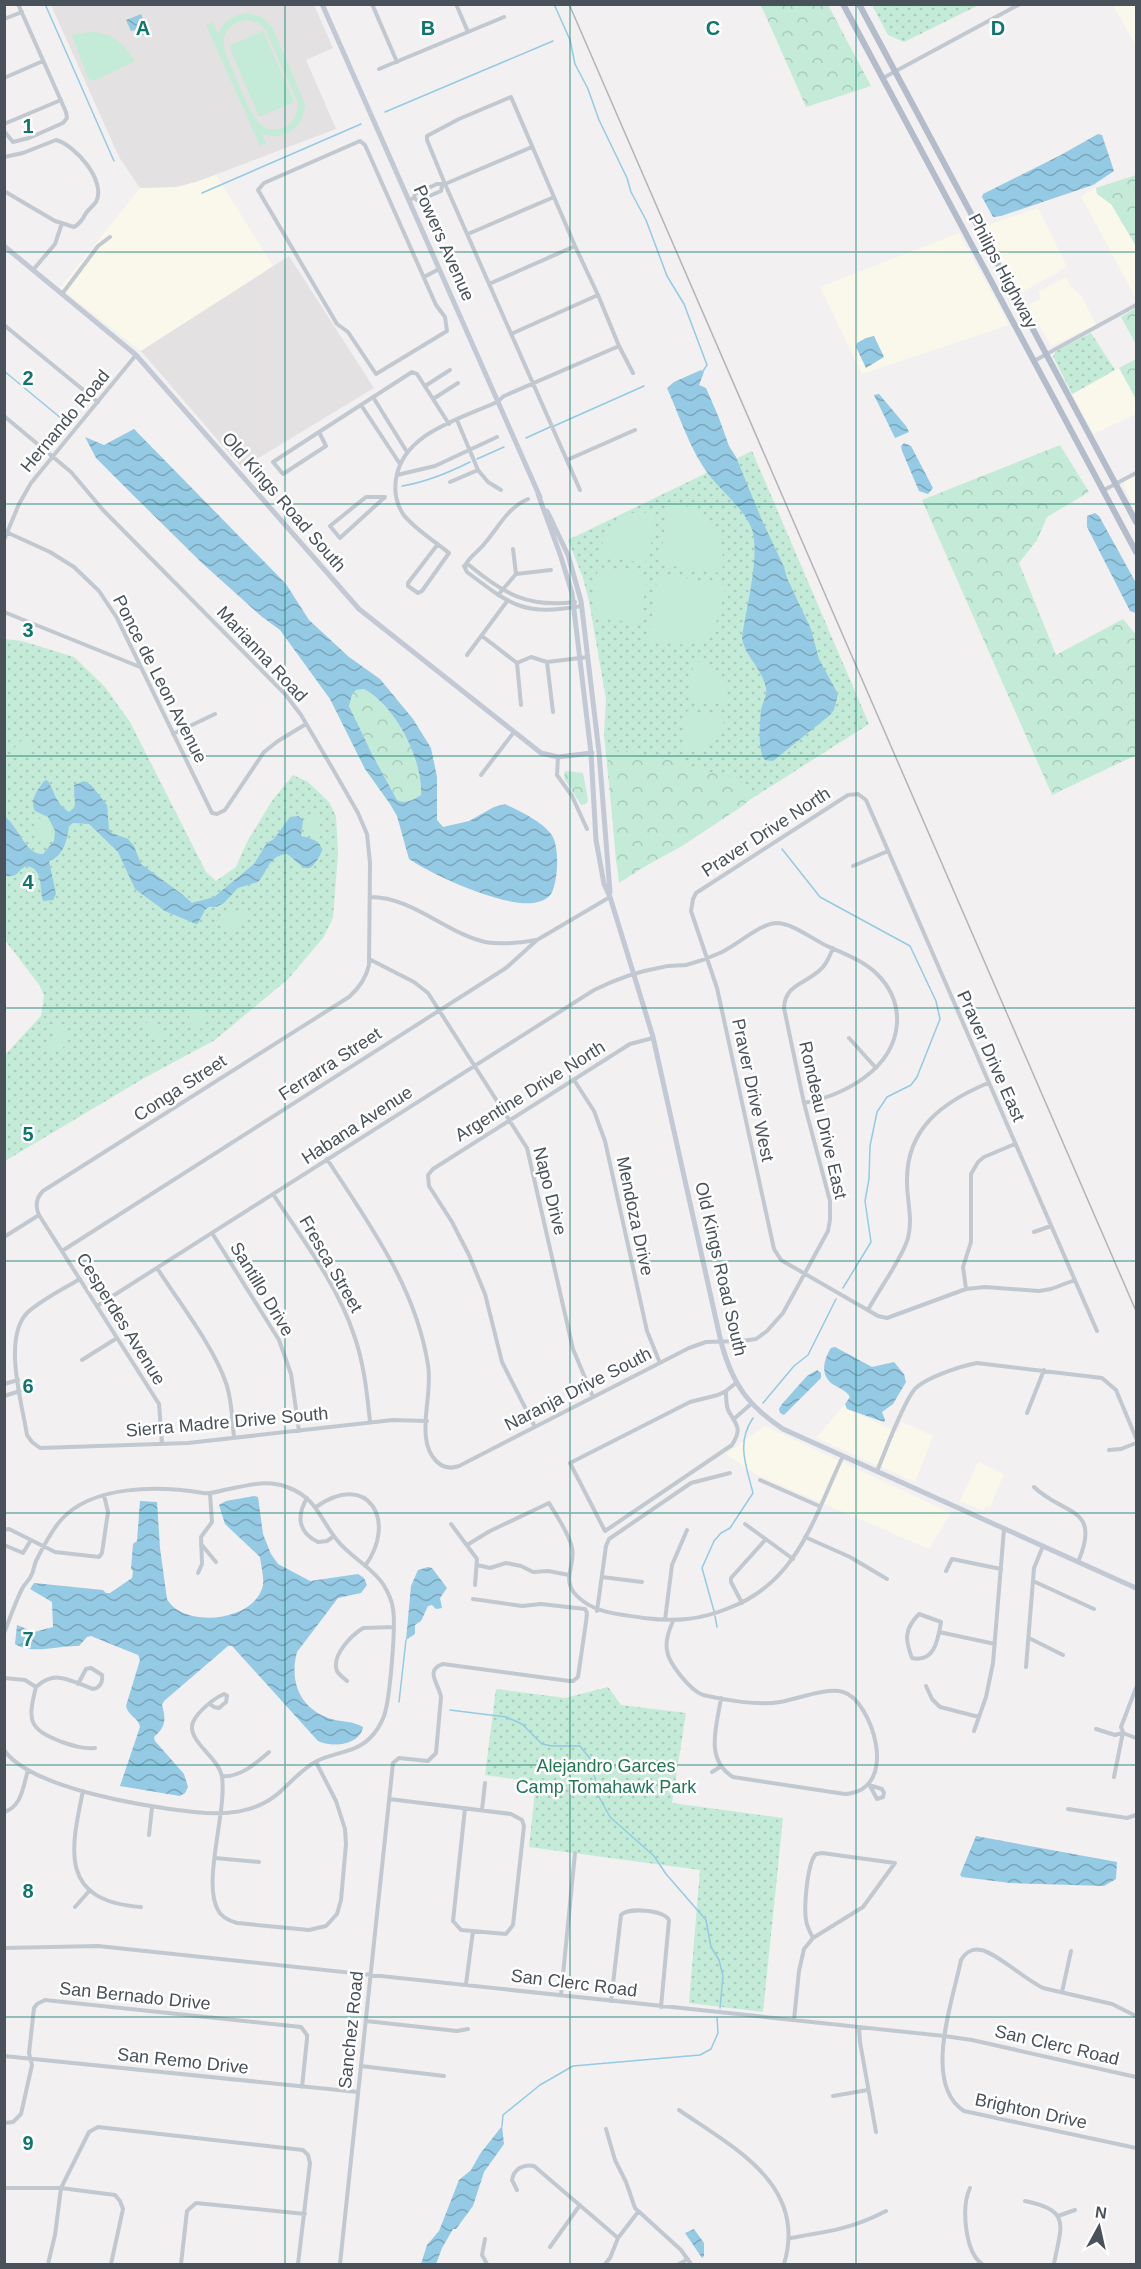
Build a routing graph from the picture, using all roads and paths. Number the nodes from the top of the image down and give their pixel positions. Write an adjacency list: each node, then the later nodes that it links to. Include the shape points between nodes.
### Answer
1 (18, 4): 8 (street)
2 (322, 4): 26 (street, Powers Avenue)
3 (372, 4): 13 (street)
4 (456, 4): 11 (street)
5 (843, 4): 17 (main road, Philips Highway)
6 (859, 4): 15 (main road, Philips Highway)
7 (1020, 4): 15 (street)
8 (22, 12): 10 (street); 12 (street)
9 (504, 17): 11 (street)
10 (4, 19)
11 (468, 32): 13 (street)
12 (43, 61): 16 (street); 18 (street)
13 (397, 62): 14 (street)
14 (379, 69)
15 (895, 72): 17 (street); 36 (main road, Philips Highway)
16 (4, 78)
17 (883, 78): 39 (main road, Philips Highway)
18 (61, 100): 19 (street); 20 (street, via 67,115 63,123 22,141 13,142)
19 (4, 124)
20 (4, 131)
21 (532, 147): 23 (street); 23 (street, via 511,97 459,119 426,140); 25 (street)
22 (4, 156): 27 (street, via 56,140 79,153 96,181 97,197 80,224)
23 (444, 185): 26 (street, via 437,184 415,194); 26 (street, via 441,191); 28 (street)
24 (4, 191): 27 (street)
25 (554, 197): 28 (street); 31 (street)
26 (411, 200): 32 (street, Powers Avenue)
27 (62, 224): 33 (street, via 55,244)
28 (468, 234): 35 (street)
29 (110, 237): 37 (street, via 98,246)
30 (4, 246): 33 (street, Old Kings Road South)
31 (575, 246): 35 (street); 38 (street)
32 (439, 269): 34 (street); 55 (street, Powers Avenue)
33 (33, 270): 37 (street, Old Kings Road South)
34 (424, 278): 34 (street, via 360,141 264,183 258,190 337,324 348,332 376,374 447,331 445,317)
35 (489, 284): 42 (street)
36 (1011, 288): 39 (main road); 44 (main road, Philips Highway)
37 (62, 294): 45 (street, Old Kings Road South)
38 (598, 295): 42 (street); 43 (street)
39 (999, 295): 46 (main road, Philips Highway)
40 (1137, 305): 44 (street)
41 (4, 325): 54 (street)
42 (512, 334): 50 (street)
43 (618, 345): 48 (street); 50 (street)
44 (1047, 354): 46 (street); 72 (main road, Philips Highway)
45 (136, 355): 54 (street, Hernando Road); 107 (street, Old Kings Road South, via 359,609)
46 (1034, 361): 75 (main road, Philips Highway)
47 (450, 370): 51 (street)
48 (633, 373)
49 (458, 383): 53 (street)
50 (533, 383): 55 (street); 66 (street)
51 (425, 386): 52 (street, via 412,372); 53 (street)
52 (373, 397): 56 (street); 64 (street)
53 (433, 399): 59 (street)
54 (98, 402): 65 (street, Hernando Road)
55 (497, 402): 58 (street); 77 (street, Powers Avenue)
56 (361, 405): 61 (street); 67 (street)
57 (5, 418): 65 (street, Marianna Road)
58 (457, 420): 59 (street); 63 (street)
59 (449, 424): 64 (street)
60 (635, 430): 66 (street)
61 (319, 432): 61 (street, via 273,462 283,474 326,446)
62 (497, 437): 63 (street)
63 (470, 450): 68 (street); 70 (street, via 435,466)
64 (407, 452): 67 (street)
65 (53, 456): 81 (street, Hernando Road, via 25,492); 106 (street, Marianna Road, via 275,683)
66 (567, 460): 74 (street)
67 (400, 464): 70 (street)
68 (478, 470): 71 (street); 73 (street)
69 (1137, 474): 72 (street)
70 (397, 475): 76 (street)
71 (450, 482)
72 (1116, 484): 75 (street); 80 (main road, Philips Highway)
73 (501, 490)
74 (580, 490)
75 (1104, 490): 85 (main road, Philips Highway)
76 (395, 491): 78 (street); 83 (street, via 407,518)
77 (538, 494): 93 (street, Powers Avenue, via 568,555); 94 (street, Powers Avenue, via 569,579)
78 (386, 497): 78 (street, via 340,538 330,526 363,498)
79 (528, 499): 86 (street, via 507,513)
80 (1137, 522)
81 (6, 531): 82 (street, Hernando Road); 102 (street, Ponce de Leon Avenue, via 63,559 96,586 113,609)
82 (4, 540)
83 (438, 544): 83 (street, via 408,583 418,593 449,553)
84 (513, 549): 88 (street)
85 (1137, 552)
86 (465, 564): 89 (street); 91 (street, via 464,570)
87 (551, 570): 88 (street)
88 (516, 574): 89 (street)
89 (502, 590): 90 (street); 91 (street)
90 (511, 595): 92 (street); 94 (street, via 535,602)
91 (498, 596): 92 (street)
92 (507, 601): 94 (street, via 536,610); 96 (street)
93 (582, 604): 94 (street); 98 (street, Powers Avenue)
94 (573, 605): 99 (street, Powers Avenue)
95 (4, 612): 102 (street)
96 (482, 636): 97 (street); 101 (street)
97 (467, 655)
98 (588, 657): 99 (street); 109 (street, Powers Avenue)
99 (580, 658): 100 (street); 110 (street, Powers Avenue)
100 (547, 662): 101 (street, via 531,657); 104 (street)
101 (517, 663): 103 (street)
102 (141, 667): 108 (street, Ponce de Leon Avenue)
103 (521, 705)
104 (553, 712)
105 (215, 714): 108 (street)
106 (306, 724): 108 (street, Ponce de Leon Avenue, via 264,752 225,810 217,814 209,810); 117 (street, Marianna Road, via 364,826 369,848)
107 (514, 732): 111 (street, Old Kings Road South, via 541,753); 112 (street)
108 (173, 734)
109 (599, 752): 110 (street); 118 (street, Old Kings Road South)
110 (591, 753): 111 (street); 118 (street, Old Kings Road South, via 596,840)
111 (558, 757): 114 (street, via 557,775)
112 (481, 775)
113 (858, 794): 115 (street, Praver Drive East, via 866,800); 119 (street, Praver Drive North, via 838,801 703,888)
114 (587, 829)
115 (888, 851): 116 (street); 131 (street, Praver Drive East)
116 (853, 866)
117 (370, 897): 120 (street, via 397,900 478,940 500,944); 122 (street, Marianna Road)
118 (610, 897): 120 (street, Ferrarra Street); 124 (street, Old Kings Road South)
119 (693, 899): 123 (street, Praver Drive West, via 691,911)
120 (537, 940): 125 (street, Ferrarra Street, via 506,968)
121 (833, 948): 123 (street, Habana Avenue, via 774,923); 129 (street, via 873,970 892,996 897,1013 896,1033 889,1052); 132 (street, Rondeau Drive East, via 820,970 791,989 784,1002)
122 (369, 958): 125 (street, via 422,987); 137 (street, Conga Street, via 365,978 354,993 44,1191 36,1204)
123 (707, 959): 124 (street, Habana Avenue); 144 (street, Praver Drive West, via 717,988 774,1249 782,1260)
124 (636, 974): 126 (street, Old Kings Road South); 128 (street, Habana Avenue, via 594,990)
125 (440, 1010): 128 (street, Napo Drive); 142 (street, Ferrarra Street)
126 (654, 1037): 130 (street, Argentine Drive North, via 630,1044); 152 (street, Old Kings Road South)
127 (849, 1038): 129 (street)
128 (475, 1065): 133 (street, Napo Drive); 135 (street, Habana Avenue)
129 (876, 1068): 132 (street, via 831,1095)
130 (574, 1080): 133 (street, Argentine Drive North); 154 (street, Mendoza Drive, via 594,1111 605,1141 647,1331)
131 (988, 1083): 134 (street, Praver Drive East); 149 (street, via 952,1099 921,1131 907,1174 907,1240)
132 (804, 1102): 144 (street, Rondeau Drive East, via 831,1211 824,1240)
133 (510, 1121): 162 (street, Napo Drive, via 530,1156 573,1349); 168 (street, Argentine Drive North, via 433,1169 428,1178 469,1255 485,1294 502,1362)
134 (1015, 1144): 138 (street, Praver Drive East); 147 (street, via 984,1157 971,1174 971,1242 963,1267)
135 (327, 1160): 136 (street, Habana Avenue); 166 (street, via 392,1260 408,1294 429,1365)
136 (273, 1194): 140 (street, Habana Avenue); 167 (street, Fresca Street, via 347,1317 362,1364)
137 (39, 1215): 141 (street); 142 (street, Cesperdes Avenue)
138 (1051, 1226): 139 (street); 146 (street, Praver Drive East)
139 (1034, 1232)
140 (212, 1233): 143 (street, Habana Avenue); 169 (street, Santillo Drive, via 279,1340 293,1386)
141 (4, 1237)
142 (62, 1251): 145 (street, Cesperdes Avenue)
143 (157, 1268): 148 (street, Habana Avenue); 170 (street, via 223,1374)
144 (805, 1274): 149 (street, Praver Drive West); 152 (street, Rondeau Drive East, via 783,1313 767,1331 756,1339)
145 (80, 1279): 148 (street, Cesperdes Avenue); 156 (street, via 34,1308 22,1321 15,1343)
146 (1074, 1280): 147 (street, Praver Drive West, via 1039,1291); 150 (street, Praver Drive East)
147 (966, 1289): 149 (street, Praver Drive West, via 890,1318)
148 (97, 1306): 151 (street, Cesperdes Avenue)
149 (868, 1310)
150 (1097, 1331)
151 (117, 1338): 153 (street); 173 (street, Cesperdes Avenue, via 159,1404)
152 (721, 1342): 154 (street, Naranja Drive South, via 698,1344); 157 (street, Old Kings Road South)
153 (82, 1360)
154 (660, 1363): 162 (street, Naranja Drive South)
155 (1044, 1370): 164 (street); 171 (street, via 1108,1382 1116,1390); 176 (street, via 977,1363 923,1382 907,1402)
156 (18, 1380): 158 (street); 160 (street)
157 (736, 1383): 159 (street); 163 (street, Old Kings Road South)
158 (4, 1384)
159 (726, 1390): 165 (street, via 727,1408); 165 (street, via 690,1402 570,1463 605,1531 732,1445 737,1434)
160 (20, 1391): 161 (street); 173 (street, Sierra Madre Drive South, via 27,1435 32,1443 46,1449)
161 (4, 1396)
162 (593, 1397): 168 (street, Naranja Drive South)
163 (752, 1404): 165 (street); 175 (street, Old Kings Road South, via 783,1429)
164 (1028, 1413)
165 (735, 1418)
166 (427, 1421): 167 (street, Sierra Madre Drive South); 168 (street, Naranja Drive South, via 429,1449 436,1462 450,1468)
167 (370, 1422): 169 (street, Sierra Madre Drive South)
168 (535, 1427)
169 (299, 1431): 170 (street, Sierra Madre Drive South)
170 (234, 1437): 173 (street, Sierra Madre Drive South)
171 (1137, 1438)
172 (1137, 1443): 174 (street)
173 (162, 1444)
174 (1109, 1450)
175 (843, 1456): 176 (street, Old Kings Road South); 184 (street)
176 (877, 1471): 187 (street, Old Kings Road South)
177 (730, 1473): 208 (street, via 691,1483 612,1537 606,1546)
178 (760, 1480): 184 (street)
179 (1035, 1487): 201 (street, via 1044,1497 1081,1519 1087,1533)
180 (210, 1494): 181 (street, via 184,1490); 182 (street, via 271,1483); 194 (street, via 212,1522 201,1537)
181 (104, 1495): 198 (street, via 87,1500 68,1513); 198 (street, via 108,1512 99,1557)
182 (307, 1498): 183 (street); 190 (street, via 300,1510 306,1533 318,1542)
183 (316, 1506): 190 (street); 203 (street, via 338,1496 360,1494 371,1502 378,1518 378,1545)
184 (819, 1506): 191 (street)
185 (451, 1524): 196 (street)
186 (745, 1524): 192 (street)
187 (1004, 1529): 197 (street, Old Kings Road South); 204 (street)
188 (4, 1530): 193 (street)
189 (687, 1530): 218 (street, via 672,1565)
190 (334, 1536): 203 (street)
191 (805, 1537): 199 (street); 209 (street)
192 (766, 1539): 199 (street); 215 (street, via 731,1578)
193 (31, 1540): 195 (street, via 23,1553); 198 (street)
194 (201, 1544): 200 (street); 206 (street, via 202,1564)
195 (4, 1545)
196 (466, 1545): 202 (street); 207 (street, via 549,1503 573,1548)
197 (1042, 1546): 201 (street, Old Kings Road South); 210 (street)
198 (44, 1548): 220 (street)
199 (793, 1559): 215 (street, via 770,1585)
200 (216, 1562)
201 (1078, 1562): 213 (street, Old Kings Road South)
202 (477, 1565): 207 (street, via 490,1568 506,1563 533,1572); 212 (street)
203 (365, 1566): 221 (street, via 385,1588)
204 (1000, 1569): 205 (street, via 952,1558); 225 (street)
205 (946, 1571)
206 (198, 1573)
207 (569, 1575): 217 (street, via 575,1594)
208 (602, 1577): 211 (street); 217 (street)
209 (887, 1579)
210 (1033, 1581): 216 (street); 224 (street)
211 (642, 1582)
212 (475, 1585)
213 (1137, 1588)
214 (473, 1599): 252 (street, Sanchez Road, via 585,1609 578,1677 573,1681 437,1665 433,1677 441,1696 436,1753 428,1761 395,1760)
215 (742, 1604): 219 (street, via 696,1619)
216 (1094, 1609)
217 (597, 1611): 218 (street)
218 (665, 1620): 219 (street)
219 (673, 1621): 234 (street, via 666,1648 668,1656 694,1691)
220 (6, 1625): 223 (street)
221 (394, 1627): 229 (street, via 363,1628 347,1644 336,1665); 244 (street, via 387,1703 378,1730 355,1749)
222 (939, 1632): 222 (street, via 941,1622 919,1614 905,1641 912,1658 930,1655); 225 (street)
223 (4, 1634)
224 (1029, 1638): 226 (street); 227 (street)
225 (995, 1644): 236 (street, via 986,1697)
226 (1063, 1655)
227 (1026, 1667)
228 (4, 1678): 232 (street, via 25,1680)
229 (347, 1681)
230 (78, 1684): 230 (street, via 97,1689 102,1675 86,1669); 232 (street, via 50,1677)
231 (926, 1686): 236 (street, via 940,1707)
232 (36, 1687): 241 (street, via 32,1721 38,1731 83,1749)
233 (1137, 1688): 239 (street, via 1121,1727)
234 (722, 1698): 245 (street, via 714,1749); 245 (street, via 765,1703 837,1690 849,1694 859,1704 874,1736 878,1766 870,1785 842,1794 738,1779)
235 (210, 1704): 248 (street, via 194,1720 193,1730)
236 (978, 1717): 238 (street)
237 (1096, 1729): 239 (street, via 1115,1736)
238 (974, 1731)
239 (1123, 1732): 240 (street); 249 (street)
240 (1137, 1738)
241 (95, 1748)
242 (4, 1750): 246 (street)
243 (269, 1752): 248 (street, via 247,1770)
244 (316, 1762): 258 (street, via 268,1801); 262 (street, via 345,1829 340,1907 333,1919 313,1930 232,1922 218,1911 214,1898)
245 (720, 1767): 247 (street)
246 (28, 1770): 251 (street); 257 (street, via 18,1803)
247 (712, 1772)
248 (222, 1776): 258 (street)
249 (1114, 1777)
250 (485, 1783): 256 (street)
251 (83, 1791): 253 (street); 264 (street, via 73,1854 78,1873)
252 (389, 1799): 254 (street); 271 (street, Sanchez Road)
253 (152, 1807): 258 (street); 260 (street)
254 (465, 1808): 256 (street); 267 (street, via 453,1921 461,1930)
255 (1068, 1809): 259 (street, via 1127,1818)
256 (482, 1810): 267 (street, via 511,1814 522,1820 524,1826 513,1925 502,1934)
257 (4, 1812)
258 (220, 1814): 262 (street)
259 (1137, 1815)
260 (149, 1835)
261 (575, 1853): 274 (street)
262 (215, 1858): 263 (street)
263 (259, 1862)
264 (90, 1890): 265 (street); 266 (street, via 116,1903)
265 (75, 1907)
266 (141, 1907)
267 (473, 1931): 272 (street)
268 (813, 1938): 268 (street, via 805,1914 811,1864 816,1854 895,1863 863,1907); 278 (street, via 801,1958)
269 (4, 1948): 271 (street, San Clerc Road, via 90,1946)
270 (1071, 1950): 273 (street)
271 (371, 1975): 272 (street, San Clerc Road); 279 (street, Sanchez Road)
272 (466, 1984): 274 (street, San Clerc Road)
273 (1062, 1992): 277 (street, via 1112,2004); 282 (street, Brighton Drive, via 1033,1983 987,1952 972,1951 961,1960)
274 (561, 1995): 275 (street, San Clerc Road)
275 (611, 2001): 276 (street, San Clerc Road); 276 (street, via 620,1920 623,1912 629,1910 667,1916 669,1920)
276 (661, 2007): 278 (street, San Clerc Road)
277 (1137, 2016)
278 (794, 2020): 280 (street, San Clerc Road)
279 (366, 2021): 281 (street); 285 (street, Sanchez Road)
280 (860, 2028): 282 (street, San Clerc Road); 289 (street)
281 (468, 2029)
282 (944, 2036): 287 (street, San Clerc Road); 296 (street, Brighton Drive, via 941,2058 947,2089 964,2111)
283 (4, 2056): 284 (street, San Remo Drive)
284 (31, 2059): 288 (street, San Remo Drive); 288 (street, San Bernado Drive, via 34,2008 45,2000 251,2021 304,2030 307,2038); 293 (street, San Bernado Drive, via 21,2114 13,2122)
285 (362, 2066): 286 (street); 290 (street, Sanchez Road)
286 (444, 2076)
287 (1137, 2077)
288 (302, 2087): 290 (street, San Remo Drive)
289 (868, 2090): 291 (street); 295 (street)
290 (358, 2092): 317 (street, Sanchez Road)
291 (833, 2096)
292 (679, 2110): 309 (street, via 759,2168 781,2200)
293 (4, 2123)
294 (606, 2129): 305 (street)
295 (876, 2132)
296 (1137, 2148)
297 (4, 2188): 298 (street)
298 (61, 2188): 306 (street, via 94,2128 253,2143 303,2150 308,2155); 313 (street); 314 (street, via 115,2195 120,2201 123,2210)
299 (970, 2188): 323 (street, via 965,2198 966,2219 972,2255)
300 (517, 2190): 302 (street, via 512,2180 515,2171 534,2166)
301 (1025, 2201): 307 (street, via 1048,2206)
302 (580, 2205): 308 (street); 311 (street)
303 (1075, 2210): 307 (street)
304 (886, 2211): 309 (street, via 848,2228)
305 (638, 2212): 308 (street); 312 (street)
306 (304, 2214): 315 (street, via 193,2205 187,2211); 316 (street)
307 (1058, 2216): 324 (street, via 1061,2227)
308 (618, 2238): 319 (street)
309 (790, 2238): 322 (street)
310 (485, 2239): 318 (street, via 482,2255)
311 (550, 2247)
312 (688, 2259): 320 (street); 321 (street)
313 (48, 2265)
314 (111, 2265)
315 (181, 2265)
316 (298, 2265)
317 (340, 2265)
318 (487, 2265)
319 (605, 2265)
320 (679, 2265)
321 (691, 2265)
322 (784, 2265)
323 (982, 2265)
324 (1054, 2265)

